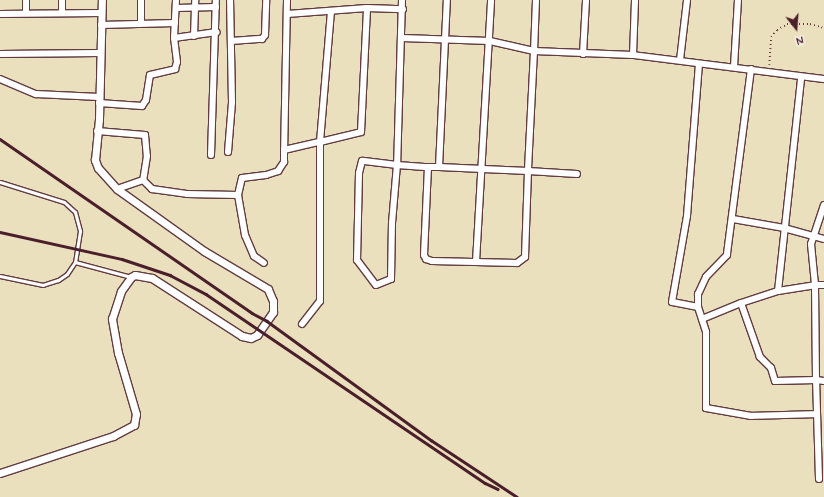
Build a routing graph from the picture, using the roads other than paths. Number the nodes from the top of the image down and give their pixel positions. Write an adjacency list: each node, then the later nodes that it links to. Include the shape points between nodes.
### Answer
1 (26, 0): 26 (street)
2 (62, 0): 25 (street)
3 (102, 0): 27 (street)
4 (141, 0): 31 (street)
5 (176, 0): 20 (street)
6 (195, 0): 21 (street)
7 (216, 0): 19 (street)
8 (230, 0): 38 (street)
9 (266, 0): 38 (street, via 265,34 262,39)
10 (287, 0): 29 (street)
11 (402, 0): 23 (street)
12 (447, 0): 37 (street)
13 (491, 0): 39 (street)
14 (536, 0): 40 (street)
15 (586, 0): 43 (street)
16 (635, 0): 44 (street)
17 (687, 0): 45 (street)
18 (738, 0): 47 (street)
19 (216, 7): 21 (street); 33 (street)
20 (176, 8): 21 (street); 30 (street)
21 (195, 8): 34 (street)
22 (367, 8): 23 (street); 24 (street); 54 (street, via 361,132)
23 (403, 9): 36 (street)
24 (331, 11): 29 (street); 54 (street)
25 (62, 12): 26 (street); 27 (street)
26 (26, 13): 28 (street)
27 (101, 13): 32 (street)
28 (0, 14)
29 (287, 14): 55 (street)
30 (174, 23): 31 (street); 35 (street)
31 (142, 24): 32 (street)
32 (101, 25): 41 (street)
33 (217, 32): 34 (street); 57 (street)
34 (194, 36): 35 (street)
35 (174, 38): 52 (street, via 177,66 172,71 150,75 144,105)
36 (402, 38): 37 (street); 58 (street)
37 (447, 40): 39 (street); 60 (street)
38 (231, 41): 56 (street, via 232,102)
39 (490, 41): 40 (street); 61 (street)
40 (534, 51): 43 (street); 62 (street)
41 (100, 53): 42 (street); 52 (street)
42 (0, 54)
43 (583, 54): 44 (street)
44 (633, 55): 45 (street)
45 (680, 60): 46 (street)
46 (699, 65): 47 (street); 82 (street, via 687,216 672,302)
47 (734, 67): 48 (street)
48 (751, 70): 49 (street, via 768,70); 69 (street)
49 (801, 78): 50 (street); 70 (street)
50 (824, 79)
51 (0, 80): 52 (street, via 36,94)
52 (99, 100): 53 (street)
53 (98, 131): 64 (street, via 145,135 147,156); 66 (street, via 95,160 98,168)
54 (320, 142): 55 (street); 84 (street, via 320,301)
55 (284, 150): 67 (street, via 284,162 278,171 266,176 242,178)
56 (228, 152)
57 (211, 156)
58 (397, 165): 58 (street, via 391,279 376,285 357,260 359,173 362,161); 59 (street)
59 (428, 167): 60 (street); 74 (street, via 424,255 426,259)
60 (439, 167): 61 (street)
61 (483, 169): 62 (street); 74 (street)
62 (528, 171): 63 (street); 74 (street, via 525,257 517,263)
63 (577, 174)
64 (143, 180): 66 (street); 67 (street, via 152,189 163,191)
65 (0, 182): 73 (lane, via 64,202 76,212 80,231)
66 (118, 189): 77 (street, via 204,251 260,283 272,296 273,312 258,335 251,338 242,336 152,278)
67 (238, 195): 75 (street, via 244,235 254,256)
68 (824, 205): 71 (street)
69 (733, 218): 70 (street); 82 (street, via 727,255 706,277 698,294)
70 (784, 228): 71 (street); 80 (street)
71 (813, 235): 72 (street); 78 (street, via 811,244)
72 (824, 239)
73 (75, 262): 76 (lane, via 67,274 43,285); 77 (lane)
74 (476, 262)
75 (264, 263)
76 (0, 276)
77 (131, 276): 88 (street, via 121,290 112,318 118,353 136,414 134,425 113,436)
78 (815, 285): 79 (street); 80 (street); 85 (street)
79 (824, 285)
80 (778, 291): 81 (street)
81 (741, 303): 83 (street); 85 (street, via 760,357 771,368 775,381)
82 (698, 307): 83 (street)
83 (702, 319): 87 (street, via 706,332 706,408 751,416)
84 (302, 324)
85 (816, 380): 86 (street); 87 (street)
86 (824, 381)
87 (817, 414): 89 (street)
88 (0, 473)
89 (819, 479)

